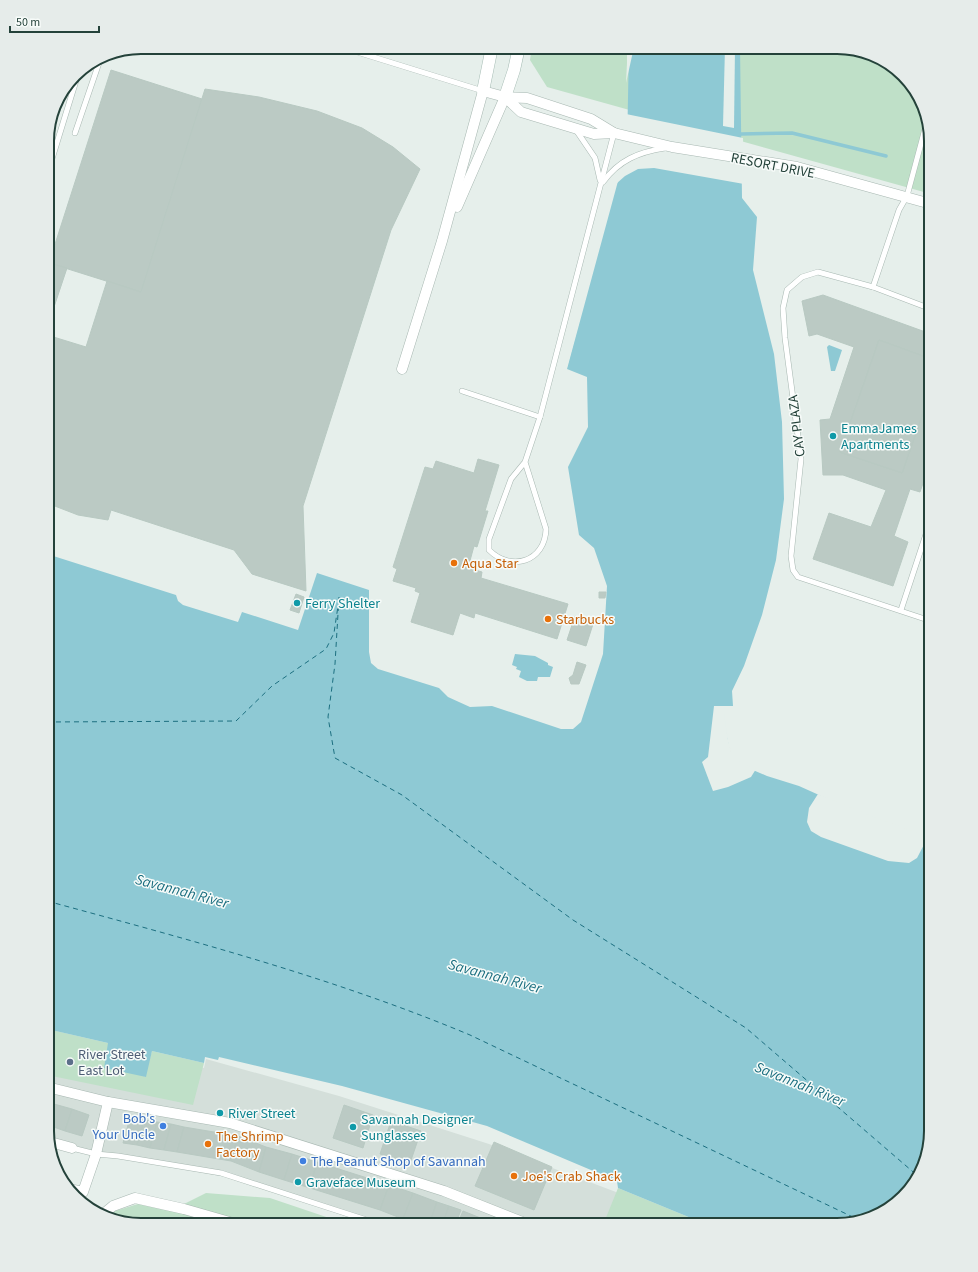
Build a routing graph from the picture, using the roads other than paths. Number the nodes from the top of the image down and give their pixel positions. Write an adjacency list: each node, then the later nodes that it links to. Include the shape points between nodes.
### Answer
1 (364, 54): 6 (lane)
2 (491, 54): 6 (street)
3 (517, 54): 7 (street)
4 (98, 65): 9 (lane)
5 (75, 85): 13 (lane)
6 (483, 91): 7 (street, RESORT DRIVE); 17 (street)
7 (505, 97): 8 (street, RESORT DRIVE, via 521,112); 10 (street, RESORT DRIVE, via 527,98 591,119); 17 (street)
8 (574, 128): 10 (street, RESORT DRIVE, via 594,134); 14 (lane, via 595,158 600,172)
9 (75, 133)
10 (614, 133): 12 (street, RESORT DRIVE); 14 (lane)
11 (923, 135): 15 (lane)
12 (672, 147): 14 (lane, via 640,153 626,159 609,173); 15 (street, RESORT DRIVE, via 797,167)
13 (54, 152)
14 (600, 185): 22 (lane)
15 (907, 196): 16 (street, RESORT DRIVE); 18 (lane, via 898,210)
16 (924, 202)
17 (442, 241): 20 (street)
18 (873, 287): 19 (lane, CAY PLAZA); 25 (lane, CAY PLAZA, via 818,272 802,277 786,290 785,338 801,459 791,556 793,570 798,577)
19 (924, 305)
20 (402, 369)
21 (462, 391): 22 (lane)
22 (540, 417): 23 (lane)
23 (525, 462): 23 (lane, via 511,479 489,539 489,550 496,557 520,563 535,557 546,537 546,529)
24 (924, 540): 25 (lane)
25 (901, 610): 26 (lane, CAY PLAZA)
26 (924, 618)
27 (54, 1089): 28 (street)
28 (108, 1102): 31 (street); 36 (street, via 230,1123 444,1191)
29 (55, 1143): 30 (street)
30 (72, 1148): 31 (lane)
31 (96, 1154): 32 (street, via 83,1192); 35 (lane, via 221,1173)
32 (79, 1191)
33 (107, 1210): 34 (street, via 135,1198)
34 (216, 1218)
35 (360, 1218)
36 (512, 1218)

